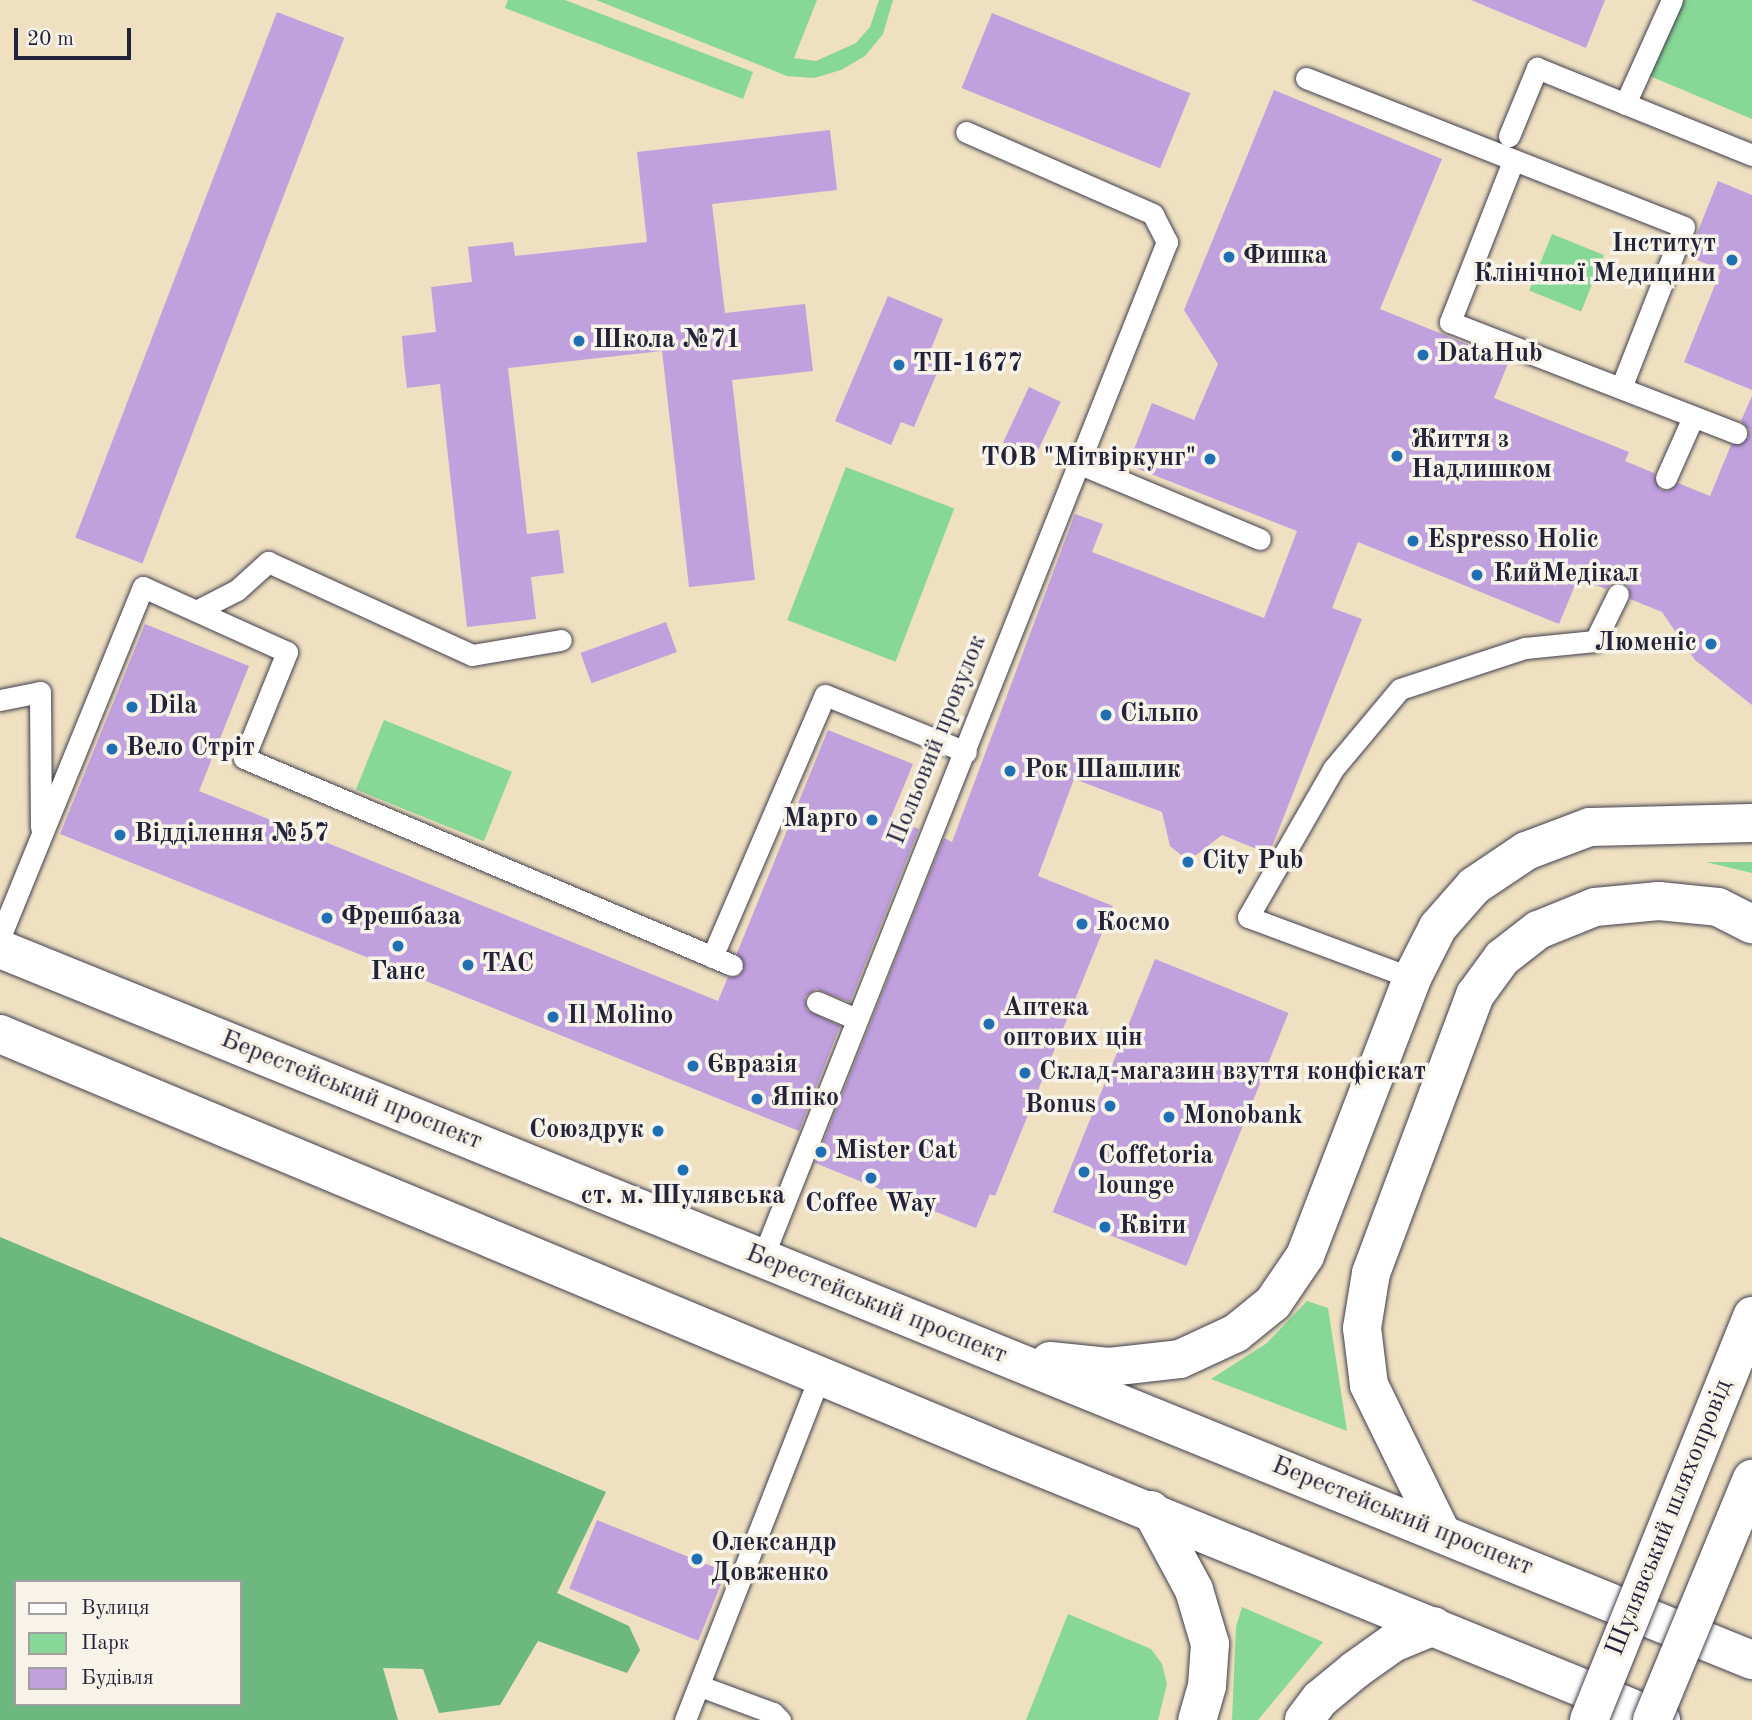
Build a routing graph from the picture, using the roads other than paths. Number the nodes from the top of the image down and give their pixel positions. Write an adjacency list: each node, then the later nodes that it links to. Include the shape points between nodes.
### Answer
1 (1672, 0): 3 (lane)
2 (1306, 79): 7 (lane)
3 (1625, 104): 5 (lane, via 1537,68); 6 (lane)
4 (966, 132): 11 (lane, Польовий провулок, via 1153,214 1167,242)
5 (1508, 136)
6 (1752, 155)
7 (1513, 161): 8 (lane, via 1450,322); 8 (lane, via 1684,227)
8 (1620, 388): 9 (lane)
9 (1693, 417): 10 (lane); 12 (lane)
10 (1736, 433)
11 (1078, 463): 13 (lane); 18 (lane, Польовий провулок)
12 (1666, 478)
13 (1260, 539)
14 (1618, 594): 26 (lane, via 1595,640 1525,648 1400,689 1333,769 1248,916)
15 (198, 610): 16 (lane, via 237,590 268,562 472,654); 20 (lane, via 143,587); 24 (lane, via 287,652 244,758)
16 (561, 640)
17 (0, 700): 20 (lane, via 40,692)
18 (965, 752): 24 (lane, via 825,695); 28 (lane, Польовий провулок)
19 (1752, 823): 26 (main road, via 1590,827 1526,851 1474,886 1438,928)
20 (41, 839): 22 (lane)
21 (1752, 924): 36 (main road, via 1718,907 1659,901 1595,907 1538,930 1502,958 1475,995 1371,1273 1362,1328 1369,1385)
22 (0, 937)
23 (0, 949): 30 (main road, Берестейський проспект)
24 (712, 957): 25 (lane)
25 (732, 965)
26 (1412, 978): 32 (main road, via 1305,1256 1273,1303 1236,1333 1181,1359 1109,1367)
27 (817, 1002): 28 (lane)
28 (854, 1018): 30 (lane, Польовий провулок)
29 (0, 1034): 33 (main road)
30 (762, 1259): 32 (main road, Берестейський проспект)
31 (1752, 1316): 44 (main road, Шулявський шляхопровід, bridge)
32 (1003, 1356): 36 (main road, Берестейський проспект)
33 (821, 1375): 35 (main road); 39 (lane)
34 (1752, 1479): 45 (main road, bridge)
35 (1151, 1510): 37 (main road); 42 (main road, via 1194,1590 1210,1644 1207,1686)
36 (1441, 1532): 38 (main road, Берестейський проспект)
37 (1434, 1626): 43 (main road, via 1393,1643 1355,1670 1320,1699); 46 (main road)
38 (1752, 1660)
39 (700, 1686): 40 (lane); 41 (lane, via 773,1713)
40 (685, 1720)
41 (780, 1720)
42 (1197, 1720)
43 (1304, 1720)
44 (1588, 1720)
45 (1652, 1720)
46 (1661, 1720)

